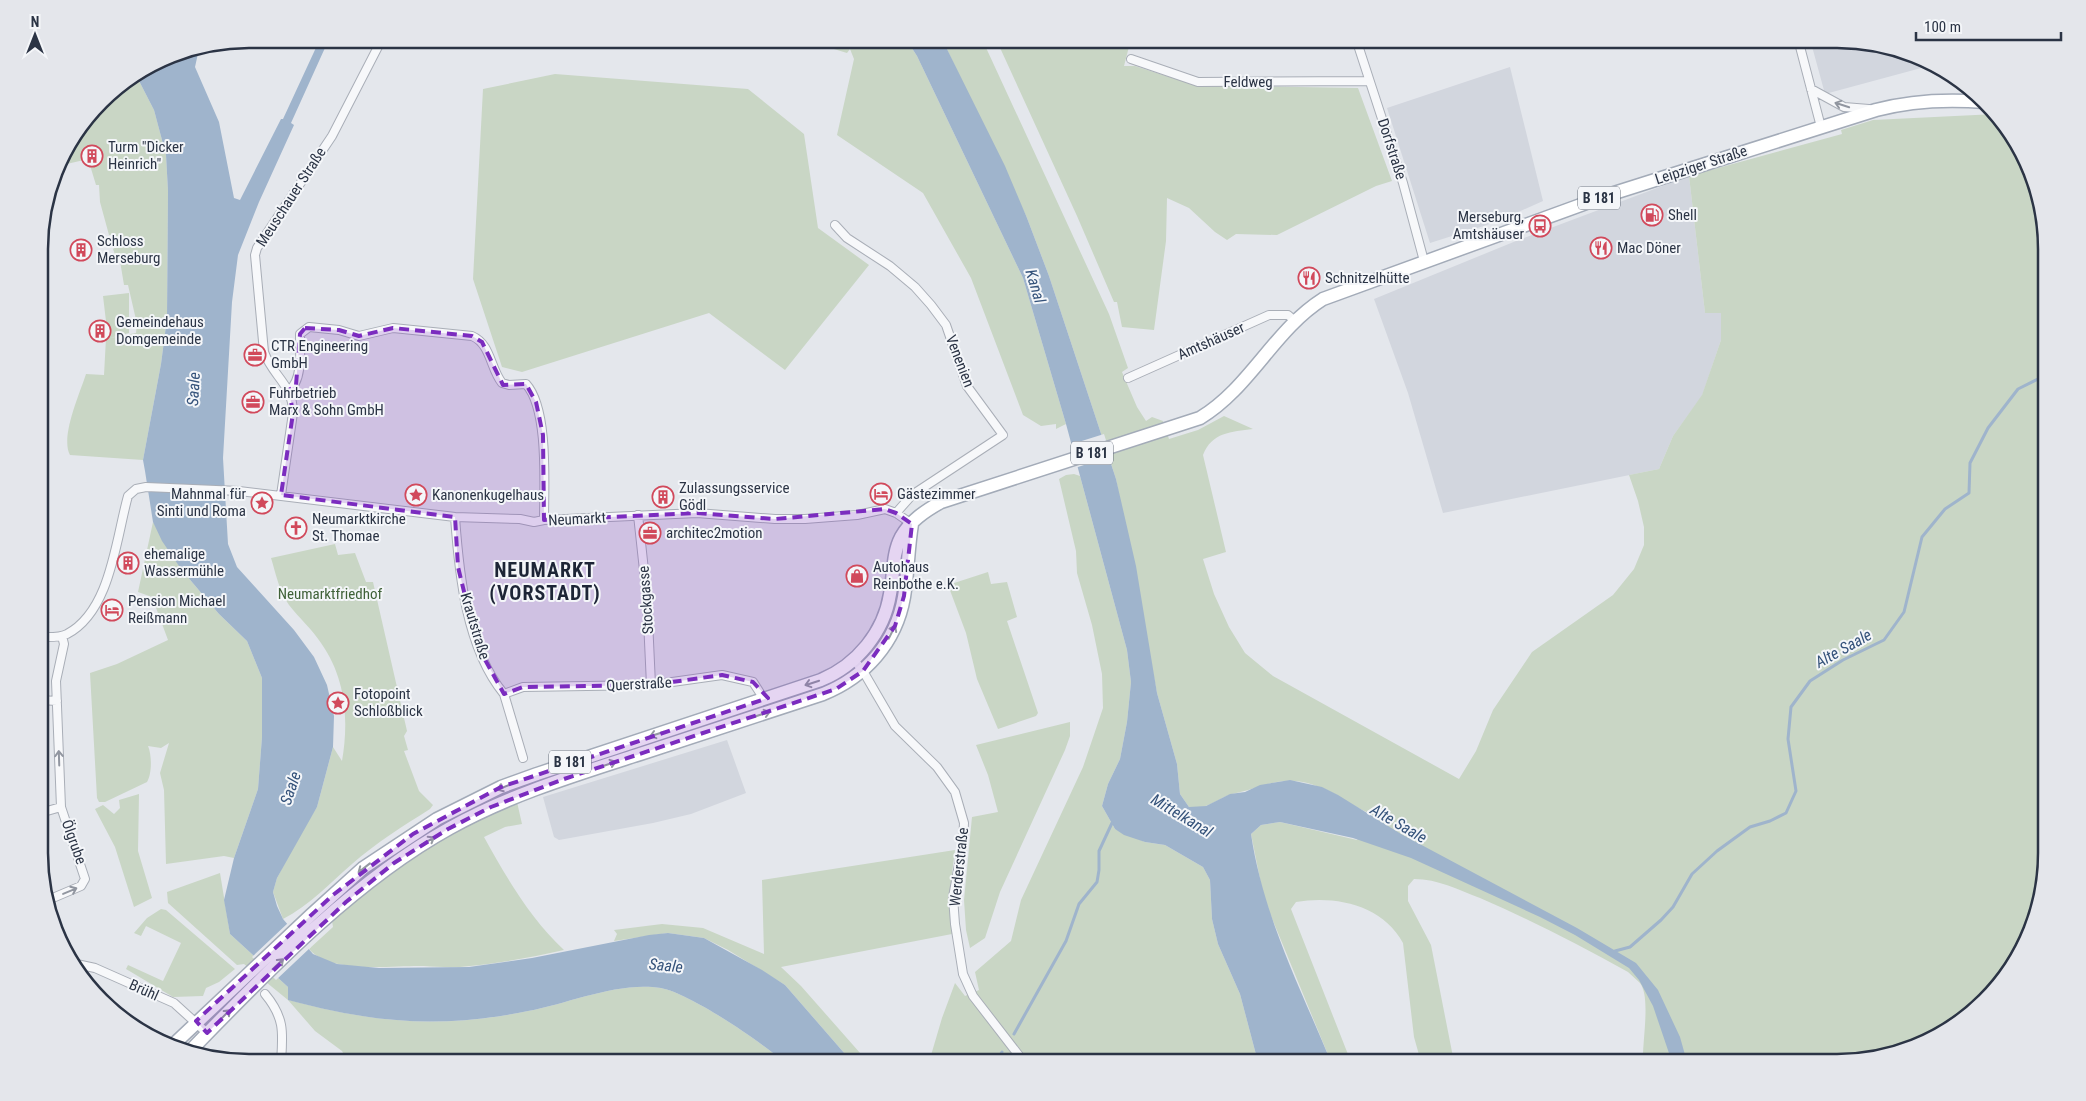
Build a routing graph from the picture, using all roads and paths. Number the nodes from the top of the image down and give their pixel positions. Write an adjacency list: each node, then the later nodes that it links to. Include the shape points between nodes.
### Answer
1 (377, 48): 14 (street, Meuschauer Straße, via 332,136 254,255 264,352 268,363)
2 (1359, 48): 5 (street, Dorfstraße)
3 (1800, 48): 6 (street)
4 (1131, 60): 5 (street, Feldweg, via 1198,82)
5 (1369, 81): 11 (street, Dorfstraße, via 1403,183)
6 (1811, 89): 8 (street, one-way to 6, via 1844,107); 9 (street)
7 (1975, 101): 8 (main road, Leipziger Straße / B 181, via 1914,102)
8 (1876, 110): 9 (main road, Leipziger Straße / B 181)
9 (1821, 127): 11 (main road, Leipziger Straße / B 181, via 1611,194)
10 (835, 225): 16 (street, Venenien, via 847,238 890,266 931,305 946,325 967,386 1003,435 912,495)
11 (1424, 261): 12 (main road, B 181, via 1323,300)
12 (1295, 321): 13 (street, Amtshäuser, via 1288,315 1269,315); 20 (main road, B 181, via 1225,402 1200,418 941,502)
13 (1128, 378)
14 (289, 390): 15 (street, Meuschauer Straße, via 293,413); 19 (street, via 296,385 300,334 309,327 359,336 393,328 478,339 502,383 526,384 536,402 542,435)
15 (281, 495): 18 (street, Neumarkt); 21 (street, Neumarkt, via 136,489 128,496 108,578 100,594 77,627)
16 (896, 513): 17 (street, Neumarkt, via 885,509 857,515 775,519 706,513); 20 (street)
17 (638, 515): 19 (street, Neumarkt); 25 (street, Stockgasse, via 647,598)
18 (456, 516): 19 (street, Neumarkt); 26 (street, Krautstraße, via 458,567 477,645)
19 (544, 520)
20 (912, 524): 23 (main road, B 181, via 900,539 895,553 884,617 872,639); 24 (main road, B 181, one-way to 20, via 887,642 901,612)
21 (62, 636): 22 (street); 29 (street, Ölgrube, via 64,644 57,672)
22 (48, 637)
23 (854, 660): 24 (street, Werderstraße); 27 (main road, B 181, one-way to 27, via 832,676)
24 (863, 671): 37 (main road, B 181, one-way to 24, via 320,925 394,863 448,829 491,807 610,763 823,694); 41 (street, Werderstraße, via 895,726 937,766 962,808 964,844 953,897 963,974 969,988)
25 (651, 685): 26 (street, Querstraße, via 523,687); 27 (street, Querstraße, via 722,675 754,682)
26 (504, 694): 30 (street, Krautstraße)
27 (764, 699): 36 (main road, B 181, one-way to 36, via 566,763 471,801 363,868)
28 (48, 700): 29 (street)
29 (57, 701): 31 (street, Ölgrube, one-way to 29)
30 (523, 758)
31 (61, 807): 32 (street, Ölgrube); 33 (street, Ölgrube, one-way to 31, via 81,886 85,877)
32 (48, 811)
33 (53, 898)
34 (82, 966): 36 (street, Brühl, via 95,968 166,999)
35 (265, 994): 40 (street, via 280,1014)
36 (196, 1021): 37 (street, Brühl); 38 (main road, B 181)
37 (208, 1033): 39 (main road, B 181)
38 (178, 1040)
39 (195, 1046)
40 (281, 1054)
41 (1018, 1054)

